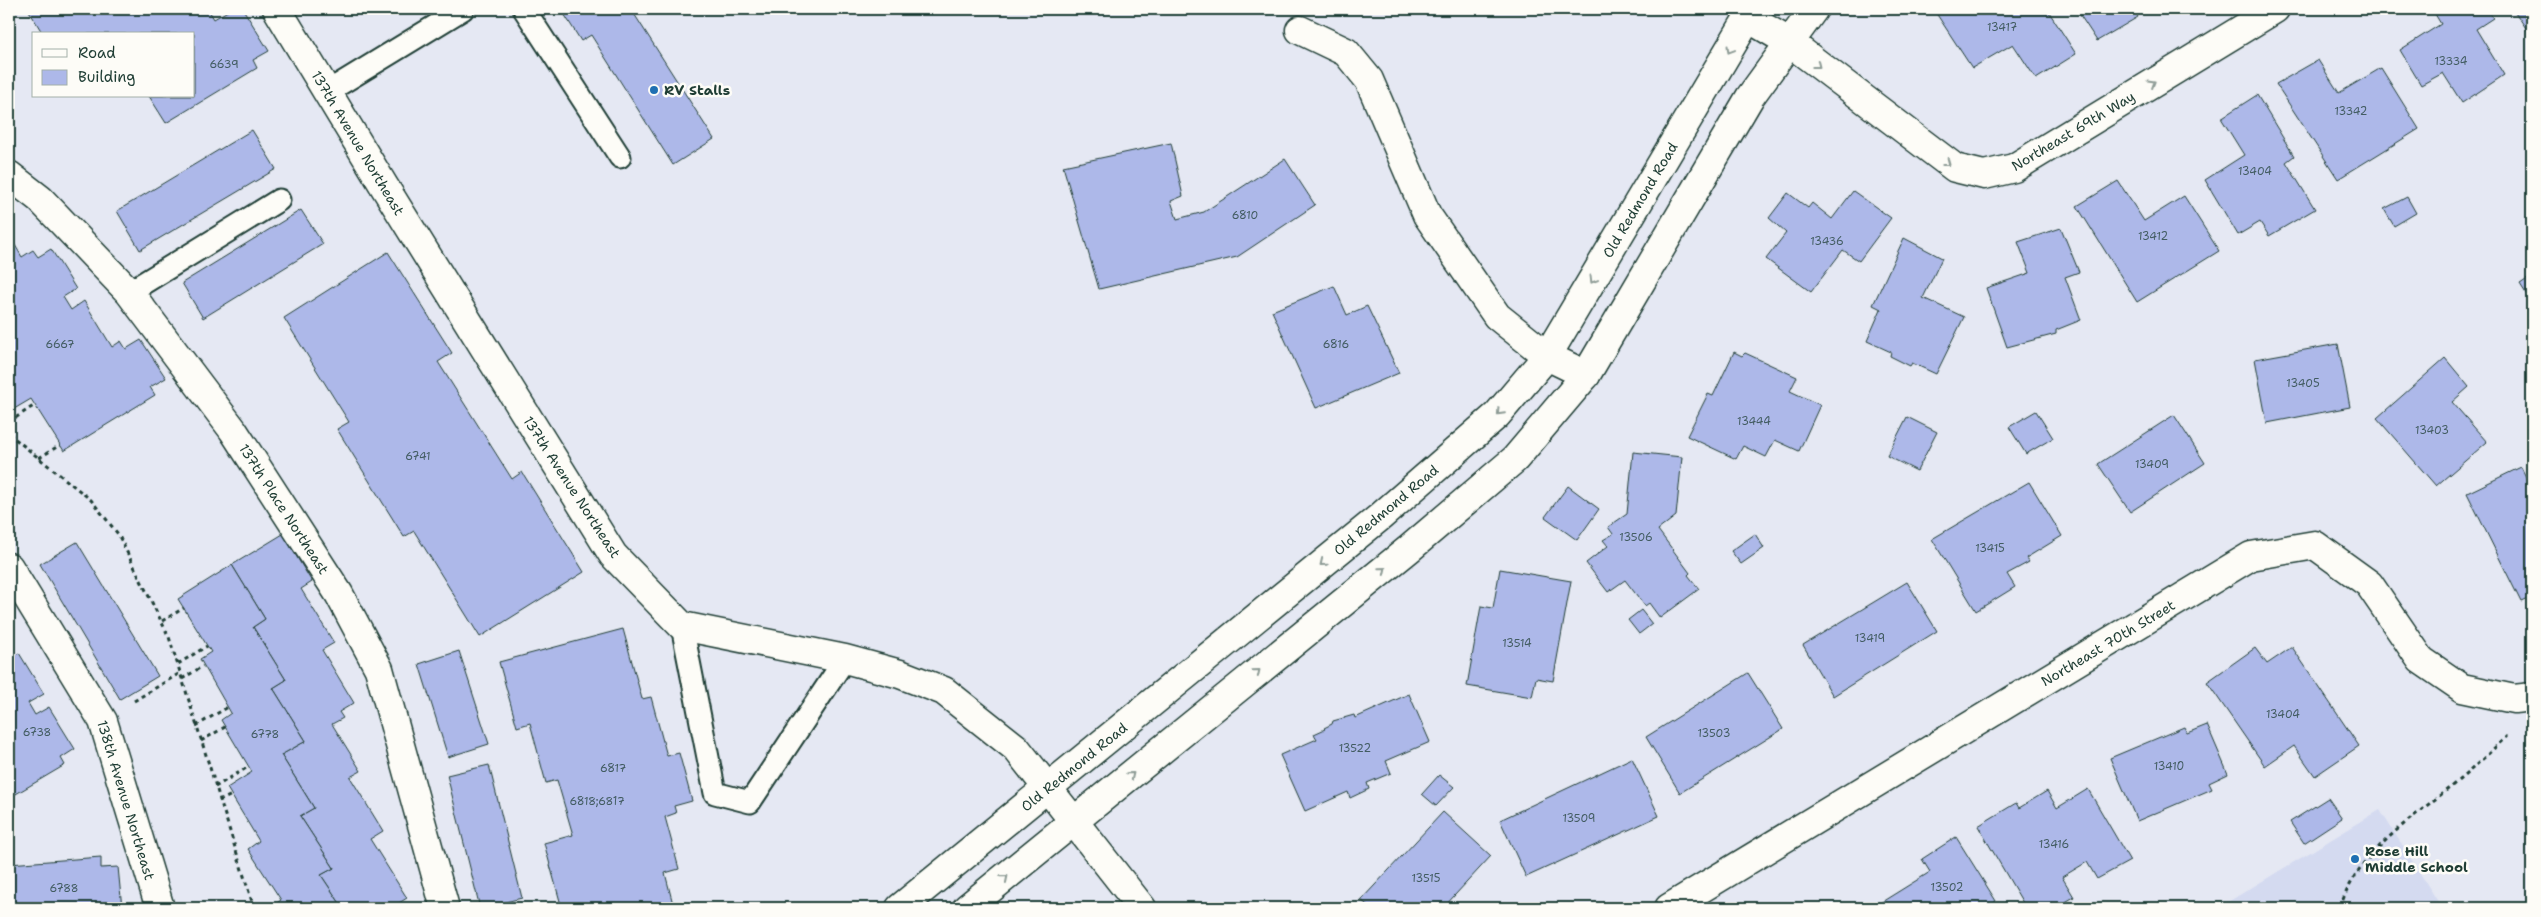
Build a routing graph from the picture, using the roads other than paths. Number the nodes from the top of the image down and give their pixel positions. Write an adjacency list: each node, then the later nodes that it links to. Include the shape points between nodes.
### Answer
1 (277, 9): 9 (street, 137th Avenue Northeast)
2 (463, 9): 9 (lane)
3 (524, 9): 10 (lane)
4 (1814, 9): 8 (street)
5 (2275, 9): 8 (street, Northeast 69th Way, one-way to 5, via 1955,168 1984,175 2014,168)
6 (1752, 13): 8 (street, Northeast 69th Way); 14 (street, Old Redmond Road, one-way to 14)
7 (1300, 30): 14 (street, via 1346,52 1369,80 1427,215 1497,316)
8 (1789, 42): 15 (street, via 1750,97)
9 (327, 92): 17 (street, 137th Avenue Northeast, via 613,555)
10 (620, 157)
11 (9, 175): 13 (street, 137th Place Northeast, via 40,199)
12 (278, 200): 13 (lane)
13 (129, 292): 23 (street, 137th Place Northeast, via 234,430 339,594 379,669)
14 (1547, 356): 15 (street); 20 (street, Old Redmond Road, one-way to 20, via 1497,415 1446,460)
15 (1586, 375): 21 (street, one-way to 15, via 1515,459)
16 (9, 567): 22 (street, 138th Avenue Northeast, via 103,721)
17 (682, 626): 18 (street); 18 (lane, via 716,793 750,802)
18 (845, 659): 20 (street, via 900,674 944,691 1016,748)
19 (2532, 697): 27 (street, Northeast 70th Street, via 2514,699 2462,688 2421,660 2370,584 2315,545 2251,556)
20 (1047, 790): 21 (street); 24 (street, Old Redmond Road)
21 (1072, 822): 25 (street, one-way to 21); 26 (street)
22 (160, 908)
23 (445, 908)
24 (900, 908)
25 (967, 908)
26 (1142, 908)
27 (1669, 908)

